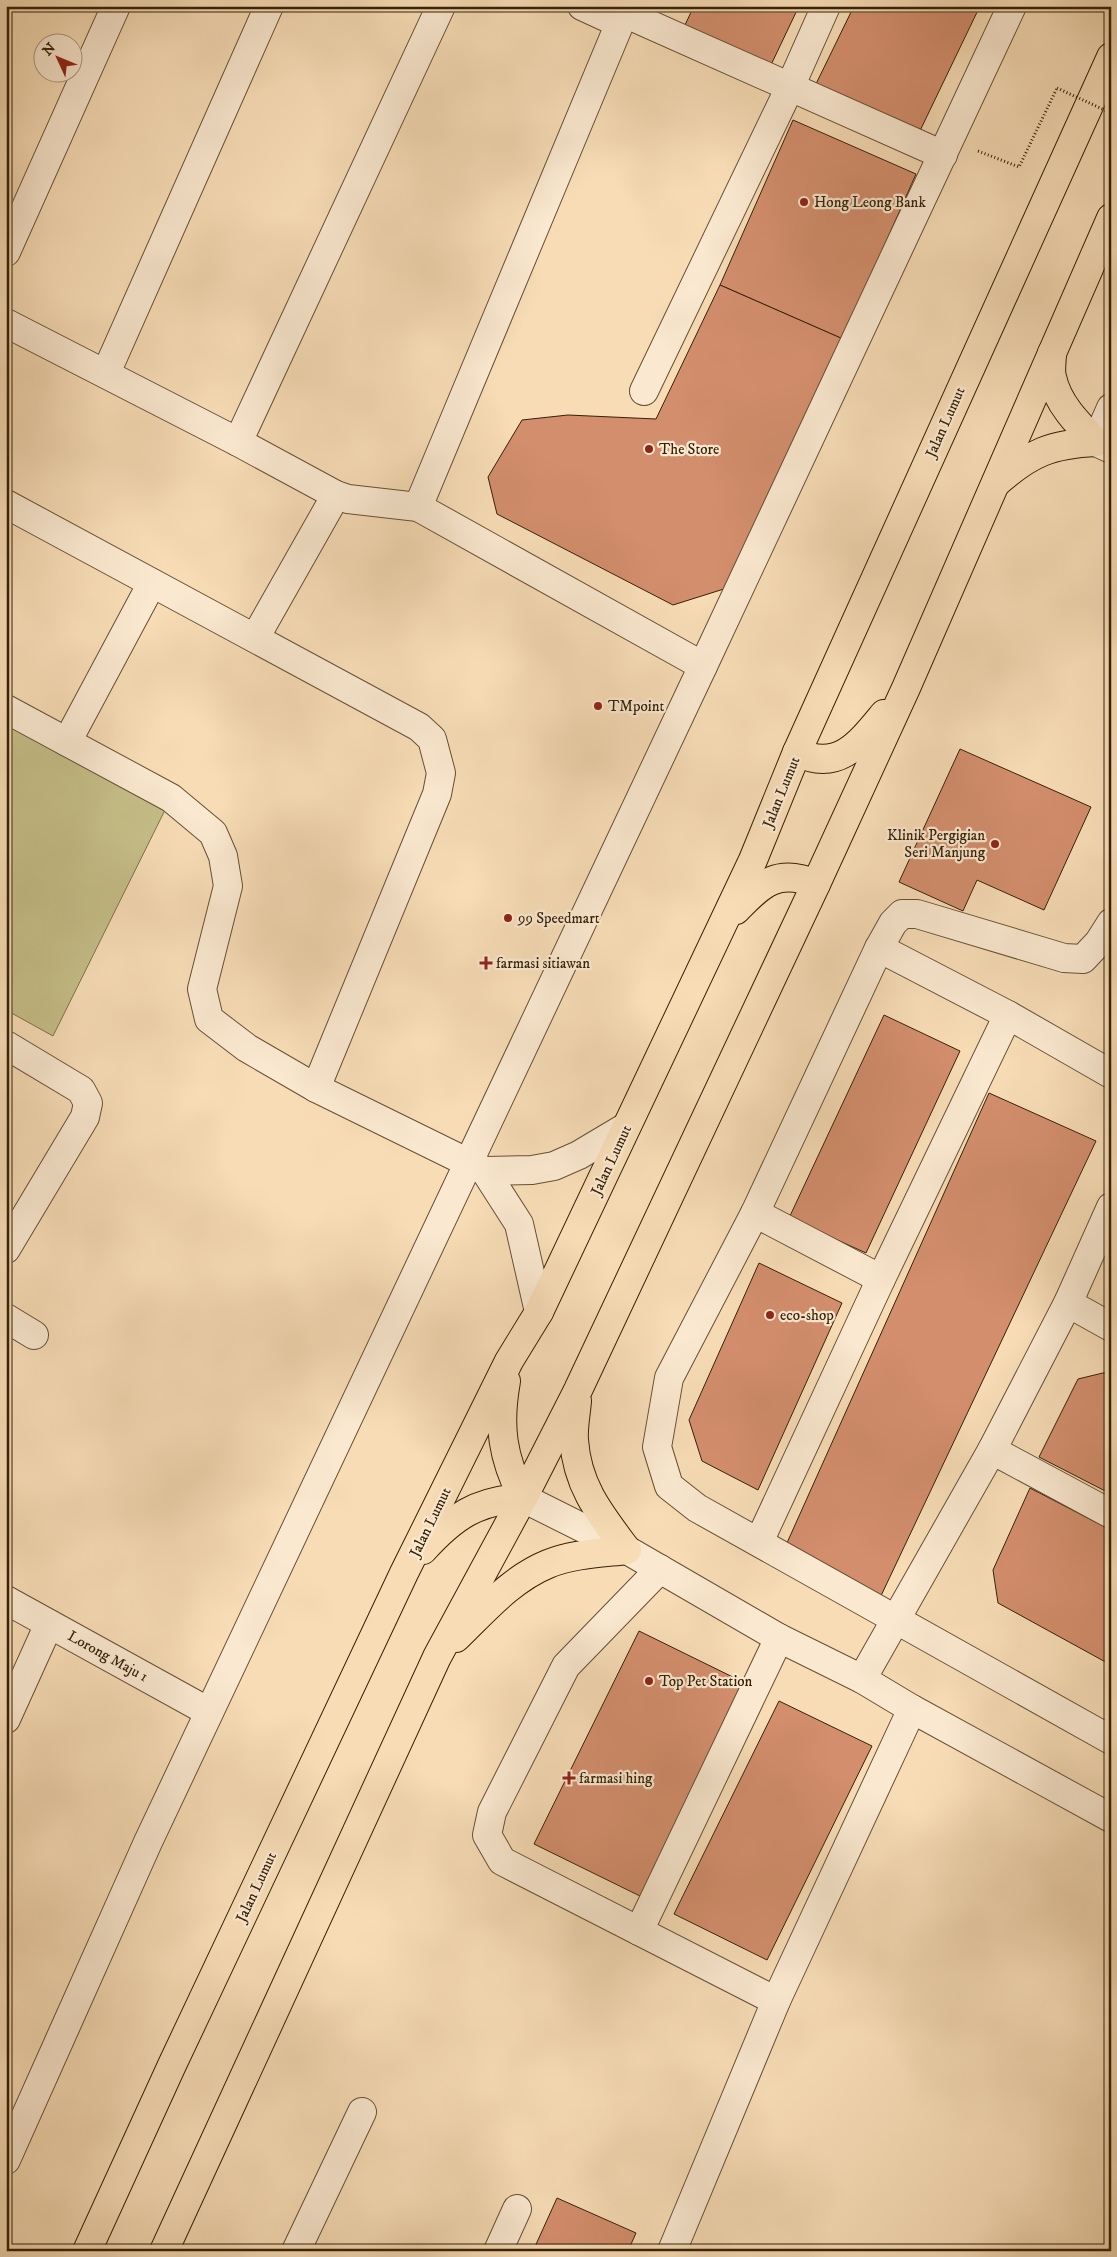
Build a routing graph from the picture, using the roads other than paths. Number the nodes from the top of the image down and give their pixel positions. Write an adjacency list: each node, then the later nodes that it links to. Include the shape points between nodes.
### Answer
1 (116, 6): 12 (street)
2 (269, 6): 15 (street)
3 (441, 6): 18 (street)
4 (582, 6): 7 (street)
5 (826, 6): 9 (street)
6 (1012, 6): 10 (street)
7 (624, 14): 9 (street); 23 (street)
8 (1111, 57): 30 (main road, Jalan Lumut)
9 (790, 87): 10 (street); 16 (street)
10 (947, 147): 26 (street)
11 (1111, 218): 14 (main road)
12 (6, 252)
13 (6, 323): 15 (street)
14 (1052, 352): 19 (main road, via 1052,377 1059,399 1079,426); 20 (main road)
15 (106, 373): 18 (street)
16 (644, 391)
17 (1111, 408): 19 (street)
18 (238, 442): 21 (street)
19 (1103, 446): 20 (main road, via 1070,443 1049,448 1015,467)
20 (995, 484): 27 (main road)
21 (336, 495): 23 (street); 25 (street)
22 (6, 504): 24 (street)
23 (418, 507): 26 (street)
24 (152, 582): 25 (street); 29 (street)
25 (255, 638): 38 (street, via 419,727 432,739 440,773 437,794)
26 (703, 666): 40 (street)
27 (906, 688): 30 (main road, via 857,746 832,759 809,758); 31 (main road)
28 (6, 710): 29 (street)
29 (67, 742): 38 (street, via 172,798 213,833 223,856 228,886 202,989 209,1019 247,1048)
30 (797, 752): 34 (main road, Jalan Lumut)
31 (816, 884): 34 (main road, via 799,877 775,879 756,889 728,919); 51 (main road)
32 (1111, 923): 33 (street, via 1083,959 1064,958 917,914 902,914)
33 (879, 948): 35 (street); 42 (street)
34 (707, 961): 39 (main road, Jalan Lumut)
35 (1008, 1015): 37 (street); 44 (street)
36 (6, 1045): 43 (street, via 81,1090 88,1103 85,1117)
37 (1111, 1074)
38 (316, 1088): 40 (street)
39 (626, 1127): 40 (street, via 554,1166 532,1170); 46 (main road, Jalan Lumut)
40 (477, 1167): 46 (street, via 519,1224); 66 (street)
41 (1111, 1206): 45 (street)
42 (755, 1213): 44 (street); 55 (street, via 669,1378 657,1447 669,1486 698,1508)
43 (6, 1249)
44 (881, 1279): 55 (street)
45 (1068, 1304): 48 (street); 52 (street)
46 (539, 1312): 50 (main road, Jalan Lumut)
47 (6, 1318): 49 (street)
48 (1111, 1327)
49 (34, 1335)
50 (509, 1361): 53 (main road, via 502,1401 504,1446 510,1474); 58 (main road, Jalan Lumut)
51 (578, 1390): 53 (main road); 56 (main road, via 574,1439 580,1475 591,1500)
52 (992, 1450): 54 (street); 60 (street)
53 (523, 1498): 56 (street); 58 (main road, via 491,1501 461,1515 424,1548); 63 (main road)
54 (1111, 1514)
55 (759, 1542): 60 (street)
56 (627, 1550): 57 (street); 63 (main road, via 549,1564 520,1579)
57 (660, 1569): 62 (street); 70 (street, via 566,1666 492,1812 487,1835 502,1861)
58 (404, 1573): 75 (main road, Jalan Lumut)
59 (6, 1600): 61 (street, Lorong Maju 1)
60 (895, 1618): 64 (street); 68 (street)
61 (49, 1624): 66 (street, Lorong Maju 1); 67 (street)
62 (779, 1638): 64 (street); 70 (street)
63 (437, 1657): 76 (main road)
64 (862, 1679): 65 (street)
65 (912, 1709): 69 (street); 71 (street)
66 (210, 1712): 73 (street, via 148,1842)
67 (6, 1719)
68 (1111, 1740)
69 (1111, 1818)
70 (639, 1931): 71 (street)
71 (776, 2001): 79 (street)
72 (362, 2112): 77 (street)
73 (6, 2160)
74 (517, 2209): 78 (street)
75 (88, 2251)
76 (164, 2251)
77 (296, 2251)
78 (498, 2251)
79 (672, 2251)

